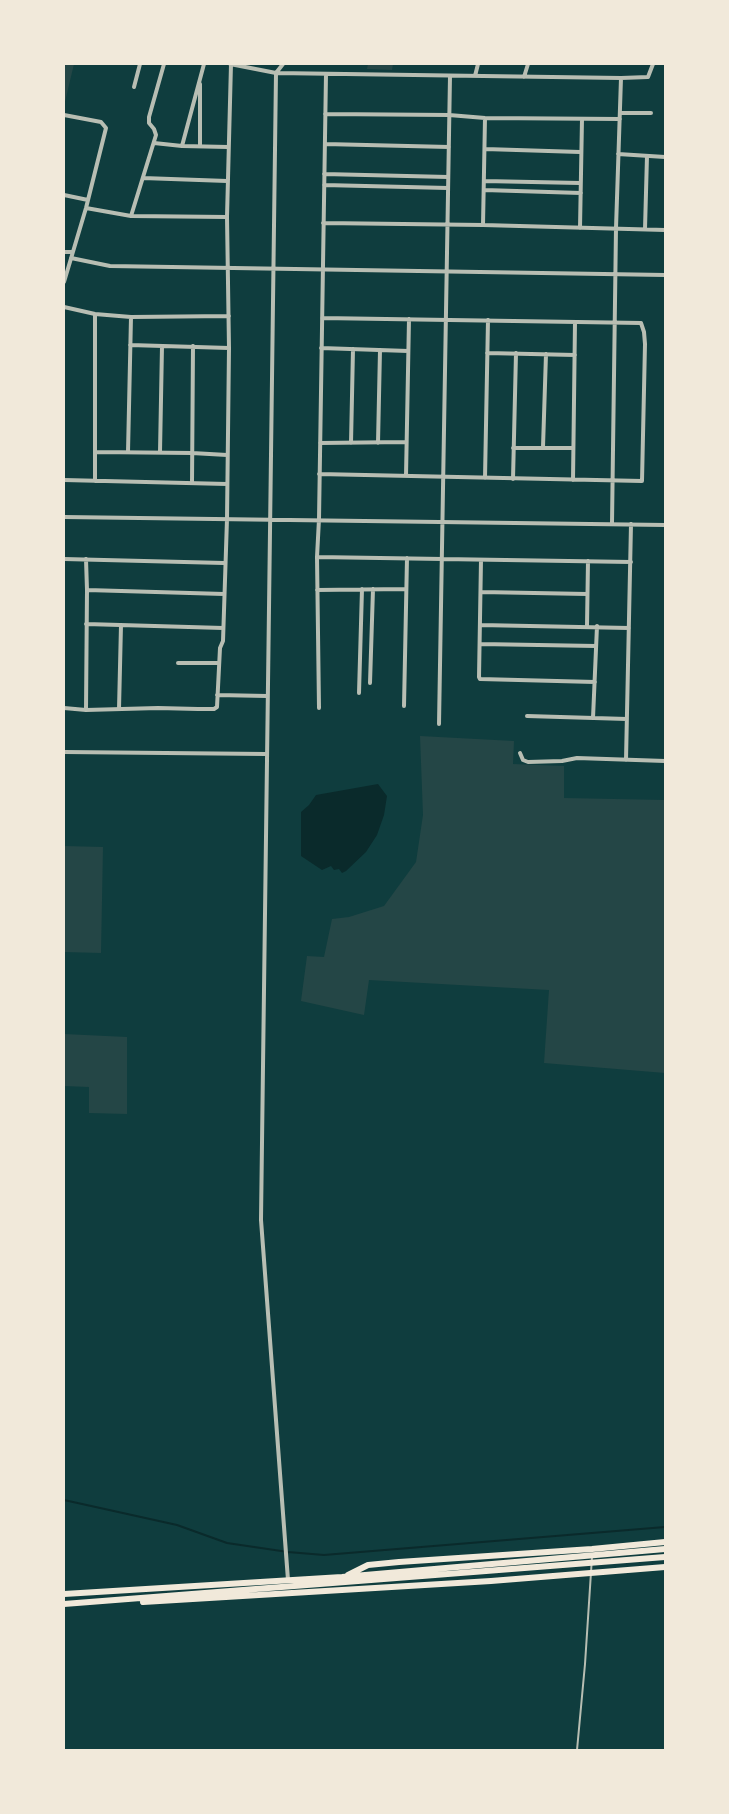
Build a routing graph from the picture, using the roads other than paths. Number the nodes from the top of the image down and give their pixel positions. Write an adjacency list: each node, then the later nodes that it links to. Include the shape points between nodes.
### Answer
1 (140, 64): 16 (street)
2 (164, 64): 25 (street, via 149,117 149,123 156,132)
3 (204, 64): 13 (street)
4 (230, 64): 9 (street); 29 (street)
5 (283, 64): 9 (street)
6 (478, 64): 12 (street)
7 (528, 64): 14 (street)
8 (653, 64): 15 (street, via 648,77)
9 (276, 74): 10 (street); 62 (street)
10 (326, 74): 11 (street); 19 (street)
11 (450, 76): 12 (street); 21 (street)
12 (475, 76): 14 (street)
13 (200, 77): 27 (street); 28 (street)
14 (524, 77): 15 (street)
15 (621, 78): 17 (street)
16 (134, 87)
17 (620, 113): 18 (street); 24 (street)
18 (651, 113)
19 (325, 114): 21 (street); 26 (street)
20 (64, 115): 47 (street, via 102,122 106,126)
21 (449, 115): 22 (street); 30 (street)
22 (485, 118): 23 (street); 31 (street)
23 (582, 119): 24 (street); 32 (street)
24 (620, 119): 33 (street)
25 (154, 143): 27 (street); 38 (street)
26 (325, 144): 30 (street); 36 (street)
27 (182, 146): 28 (street)
28 (200, 146): 29 (street)
29 (228, 147): 40 (street)
30 (449, 147): 37 (street)
31 (485, 149): 32 (street); 39 (street)
32 (580, 152): 41 (street)
33 (618, 154): 34 (street); 55 (street)
34 (647, 156): 35 (street); 56 (street)
35 (665, 157)
36 (324, 174): 37 (street); 42 (street)
37 (448, 177): 43 (street)
38 (143, 178): 40 (street); 49 (street)
39 (484, 180): 41 (street); 44 (street)
40 (227, 181): 50 (street)
41 (580, 183): 45 (street)
42 (324, 186): 43 (street); 51 (street)
43 (448, 188): 52 (street)
44 (484, 190): 45 (street); 53 (street)
45 (581, 193): 54 (street)
46 (64, 195): 47 (street)
47 (88, 200): 48 (street)
48 (86, 208): 49 (street); 59 (street)
49 (131, 216): 50 (street)
50 (227, 217): 61 (street)
51 (323, 223): 52 (street); 63 (street)
52 (447, 224): 53 (street); 64 (street)
53 (483, 225): 54 (street)
54 (580, 228): 55 (street)
55 (616, 228): 56 (street); 65 (street)
56 (645, 229): 57 (street)
57 (665, 230)
58 (64, 252): 59 (street)
59 (73, 252): 60 (street)
60 (71, 258): 61 (street, via 110,266); 67 (street)
61 (227, 267): 62 (street); 70 (street)
62 (274, 268): 63 (street); 115 (street)
63 (322, 269): 64 (street); 72 (street)
64 (448, 271): 65 (street); 74 (street)
65 (616, 274): 66 (street); 77 (street)
66 (665, 275)
67 (64, 282)
68 (64, 307): 69 (street)
69 (95, 314): 71 (street); 97 (street)
70 (229, 316): 71 (street); 81 (street)
71 (131, 317): 78 (street)
72 (322, 318): 73 (street); 82 (street)
73 (409, 319): 74 (street); 85 (street)
74 (447, 320): 75 (street); 104 (street)
75 (488, 320): 76 (street); 86 (street)
76 (575, 322): 77 (street); 89 (street)
77 (616, 322): 110 (street); 110 (street, via 640,323 645,344 642,481)
78 (130, 345): 79 (street); 98 (street)
79 (162, 346): 80 (street); 99 (street)
80 (193, 346): 81 (street); 100 (street)
81 (229, 348): 101 (street)
82 (321, 348): 83 (street); 91 (street)
83 (353, 349): 84 (street); 92 (street)
84 (380, 350): 85 (street); 93 (street)
85 (408, 350): 90 (street)
86 (487, 353): 87 (street); 105 (street)
87 (516, 353): 88 (street); 95 (street)
88 (546, 354): 89 (street); 94 (street)
89 (575, 354): 96 (street)
90 (406, 442): 93 (street); 103 (street)
91 (320, 443): 92 (street); 102 (street)
92 (351, 443): 93 (street)
93 (378, 443)
94 (544, 447): 95 (street); 96 (street)
95 (513, 448): 106 (street)
96 (573, 448): 108 (street)
97 (95, 452): 98 (street); 109 (street)
98 (128, 452): 99 (street)
99 (160, 452): 100 (street)
100 (192, 453): 101 (street); 111 (street)
101 (227, 455): 112 (street)
102 (319, 474): 103 (street); 116 (street)
103 (406, 476): 104 (street)
104 (443, 477): 105 (street); 117 (street)
105 (485, 478): 106 (street)
106 (513, 479): 108 (street)
107 (64, 480): 109 (street)
108 (573, 480): 110 (street)
109 (95, 481): 111 (street)
110 (613, 481): 118 (street)
111 (192, 483): 112 (street)
112 (227, 484): 114 (street)
113 (64, 517): 114 (street)
114 (226, 519): 115 (street); 128 (street)
115 (269, 519): 116 (street); 155 (street)
116 (319, 519): 117 (street); 121 (street)
117 (443, 521): 118 (street); 125 (street)
118 (612, 523): 119 (street)
119 (631, 524): 120 (street); 129 (street)
120 (665, 525)
121 (317, 557): 122 (street); 134 (street)
122 (407, 558): 125 (street); 132 (street)
123 (64, 559): 124 (street)
124 (86, 559): 128 (street); 133 (street)
125 (442, 559): 126 (street); 164 (street)
126 (481, 560): 127 (street); 135 (street)
127 (588, 561): 129 (street); 137 (street)
128 (224, 562): 136 (street)
129 (630, 562): 144 (street)
130 (362, 589): 131 (street); 134 (street); 145 (street)
131 (373, 589): 132 (street); 146 (street)
132 (406, 589): 156 (street)
133 (87, 590): 136 (street); 138 (street)
134 (317, 590): 158 (street)
135 (481, 592): 137 (street); 139 (street)
136 (224, 594): 143 (street)
137 (587, 594): 141 (street)
138 (86, 624): 140 (street); 160 (street)
139 (480, 625): 141 (street); 147 (street)
140 (121, 626): 143 (street); 159 (street)
141 (587, 626): 142 (street)
142 (597, 626): 144 (street); 148 (street)
143 (222, 628): 150 (street)
144 (629, 628): 163 (street)
145 (360, 636): 146 (street); 153 (street)
146 (371, 637): 151 (street)
147 (480, 644): 148 (street); 152 (street, via 479,677 483,680)
148 (596, 646): 152 (street)
149 (178, 663): 150 (street)
150 (219, 663): 154 (street)
151 (370, 682)
152 (595, 682): 162 (street)
153 (359, 693)
154 (218, 694): 155 (street); 159 (street, via 218,707 214,709)
155 (267, 696): 166 (street)
156 (404, 706)
157 (64, 708): 160 (street)
158 (319, 708)
159 (119, 709): 160 (street)
160 (86, 710)
161 (527, 716): 162 (street)
162 (593, 718): 163 (street)
163 (627, 719): 168 (street)
164 (439, 724)
165 (64, 752): 166 (street)
166 (266, 754): 176 (street, via 261,1220)
167 (520, 754): 168 (street, via 528,762 577,758)
168 (626, 760): 169 (street)
169 (665, 762)
170 (665, 1542): 172 (highway)
171 (665, 1549): 172 (highway)
172 (592, 1556): 173 (highway); 175 (lane); 176 (highway); 176 (highway)
173 (665, 1556)
174 (665, 1566): 175 (highway)
175 (592, 1573): 178 (highway, via 156,1602); 180 (lane)
176 (288, 1584): 177 (highway); 178 (highway)
177 (64, 1594)
178 (114, 1601): 179 (highway)
179 (64, 1604)
180 (577, 1750)

